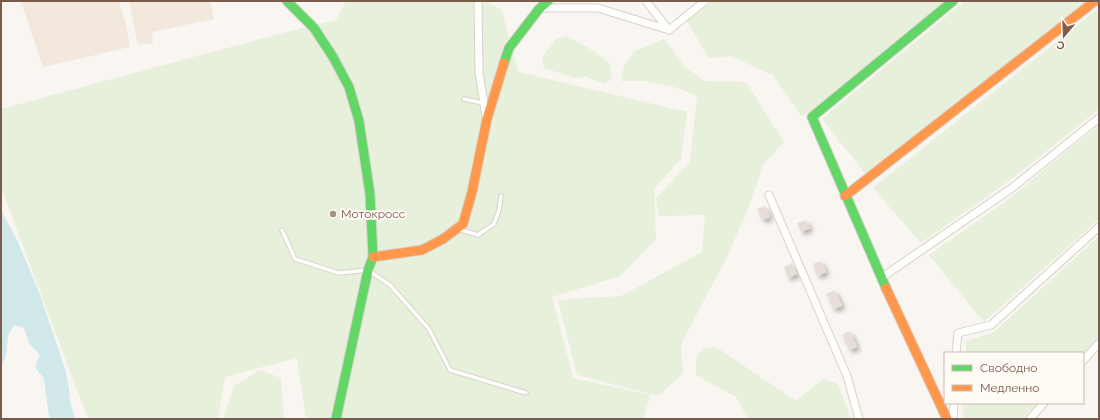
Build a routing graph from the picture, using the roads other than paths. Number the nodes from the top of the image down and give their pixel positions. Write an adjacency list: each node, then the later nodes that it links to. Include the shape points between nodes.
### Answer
1 (287, 1): 20 (street, via 314,28 349,87 359,121 370,194)
2 (478, 1): 11 (street, via 480,72)
3 (548, 1): 8 (street)
4 (646, 1): 9 (street)
5 (705, 1): 9 (street)
6 (953, 1): 16 (street, via 812,117)
7 (1095, 1): 16 (street)
8 (540, 5): 9 (street, via 598,8); 13 (street, via 509,48)
9 (669, 30)
10 (464, 100): 11 (lane)
11 (484, 103): 13 (street)
12 (1099, 118): 22 (street, via 1012,188)
13 (487, 119): 18 (street, via 472,192 463,224)
14 (769, 195): 30 (street, via 847,376)
15 (501, 196): 18 (lane, via 494,224 478,235)
16 (845, 196): 22 (street)
17 (1099, 227): 24 (street, via 991,325 958,333)
18 (457, 228): 20 (street, via 422,250)
19 (282, 230): 21 (lane, via 295,259 339,273)
20 (373, 257): 21 (street)
21 (368, 270): 26 (lane, via 390,285 429,329 450,370); 29 (street)
22 (881, 278): 31 (street)
23 (1099, 343): 25 (street)
24 (956, 352)
25 (1084, 360)
26 (526, 393)
27 (954, 404): 32 (street)
28 (1043, 404): 33 (street)
29 (336, 419)
30 (859, 419)
31 (947, 419)
32 (953, 419)
33 (1030, 419)

